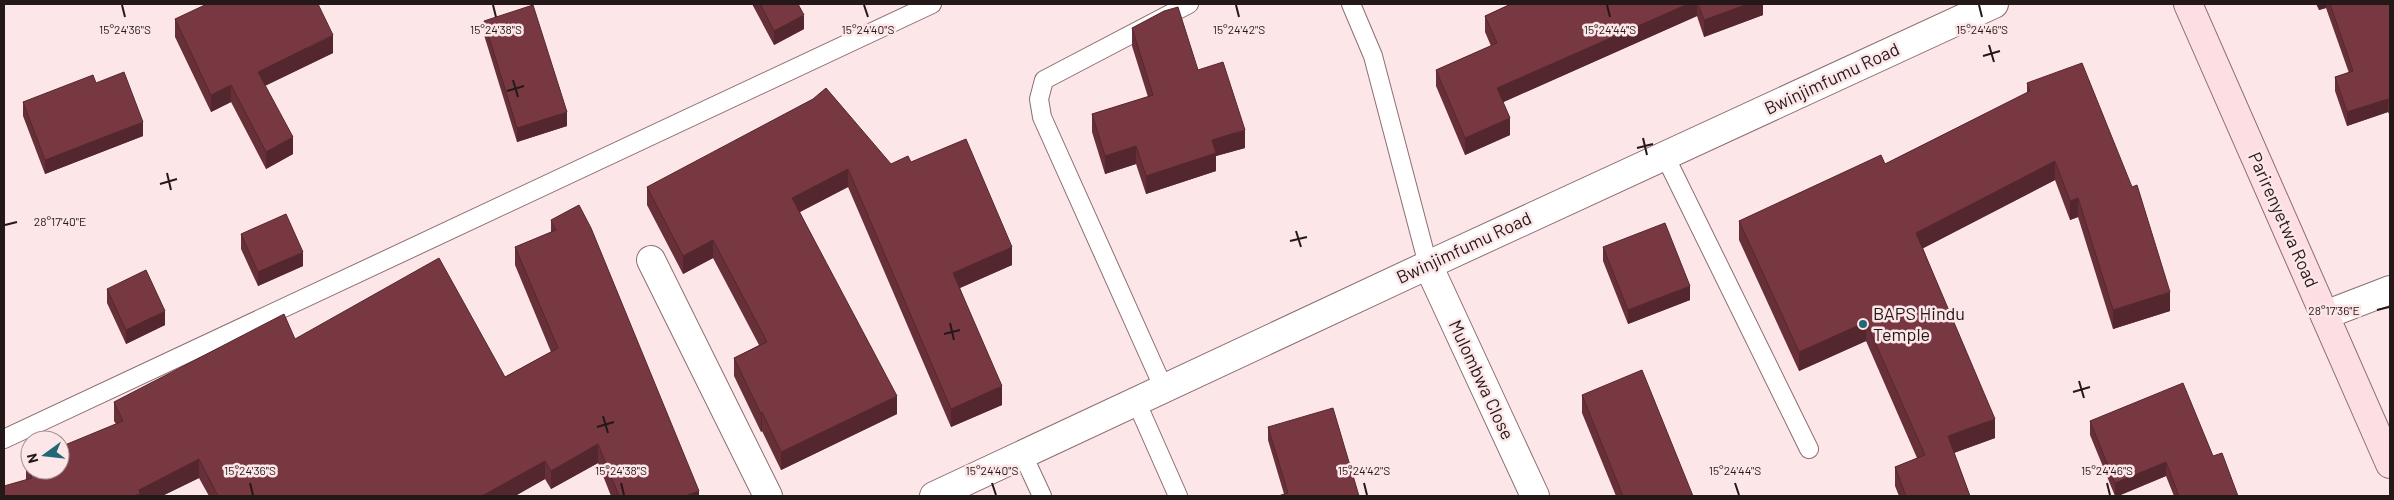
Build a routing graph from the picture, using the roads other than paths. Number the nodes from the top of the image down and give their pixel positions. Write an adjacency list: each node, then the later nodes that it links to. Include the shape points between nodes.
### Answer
1 (932, 4): 13 (lane)
2 (1189, 4): 11 (lane, via 1044,80 1039,99 1042,117)
3 (1352, 4): 8 (lane, via 1373,56)
4 (1994, 4): 6 (street, Bwinjimfumu Road)
5 (2188, 4): 10 (main road, Parirenyetwa Road)
6 (1665, 156): 8 (street, Bwinjimfumu Road); 14 (lane)
7 (650, 260): 17 (street)
8 (1428, 265): 11 (street, Bwinjimfumu Road); 21 (street, Mulombwa Close)
9 (2390, 290): 10 (street)
10 (2325, 316): 16 (main road, Parirenyetwa Road)
11 (1164, 389): 12 (street, Bwinjimfumu Road)
12 (1136, 401): 15 (street, Bwinjimfumu Road); 20 (lane)
13 (4, 439)
14 (1809, 449)
15 (1023, 455): 18 (street, Bwinjimfumu Road); 19 (lane)
16 (2390, 464)
17 (768, 496)
18 (934, 496)
19 (1042, 496)
20 (1178, 496)
21 (1535, 496)

